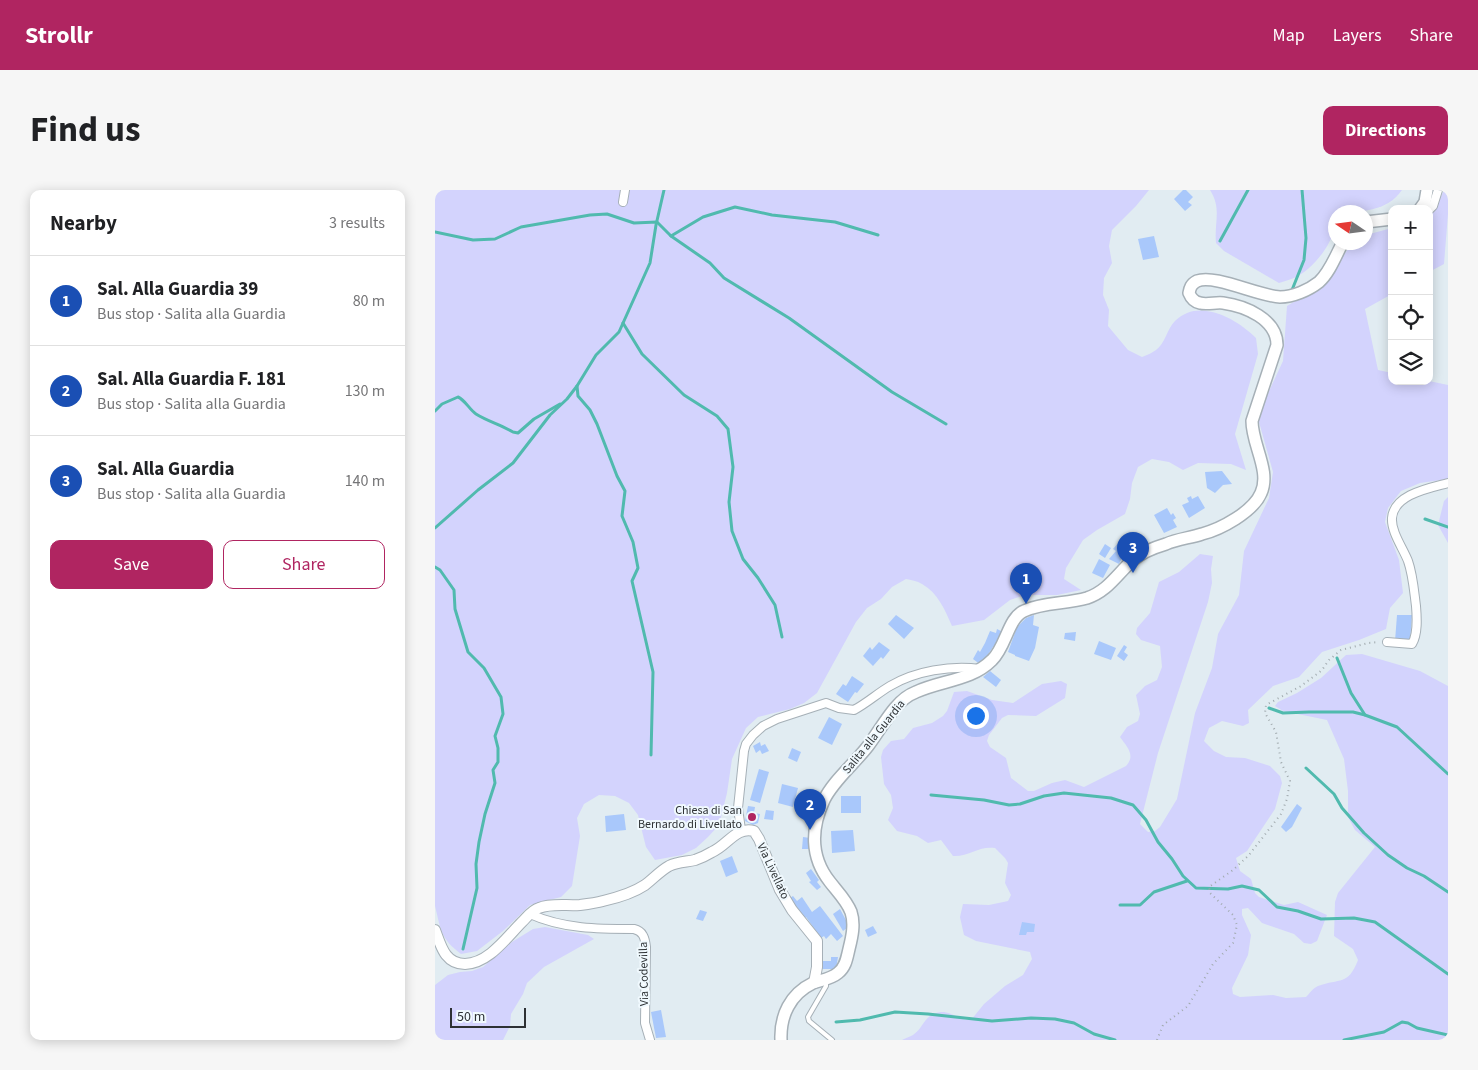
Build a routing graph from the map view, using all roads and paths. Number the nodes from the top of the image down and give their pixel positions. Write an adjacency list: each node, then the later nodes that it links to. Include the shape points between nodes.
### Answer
1 (625, 190): 4 (street)
2 (1427, 190): 5 (main road)
3 (1438, 190): 6 (street)
4 (623, 202)
5 (1423, 205)
6 (1433, 206)
7 (1388, 219): 8 (main road)
8 (1373, 221)
9 (1339, 250): 12 (main road, Salita alla Guardia, via 1317,284 1291,296 1274,296 1204,280 1195,282 1190,289 1191,298 1200,303 1233,305 1255,314 1266,321 1277,338 1252,421 1264,476 1261,494 1251,507 1204,534 1166,544 1134,558 1099,593 1022,612 1012,623 997,655)
10 (1448, 483): 11 (street, via 1411,494 1393,513 1395,532 1411,574 1416,622 1412,644)
11 (1387, 642): 21 (path, via 1368,642 1341,650 1323,670 1266,705 1265,713 1277,732 1281,762 1290,781 1285,807 1249,855 1209,887 1210,893 1236,919 1233,943 1213,964 1188,1006 1163,1025)
12 (981, 669): 13 (street, via 930,671 892,684 854,710 826,703 763,726 746,744 744,751 738,808); 16 (main road, Salita alla Guardia, via 917,691 906,698 826,797 816,825 815,853 825,876 852,913 853,923 844,966)
13 (741, 830): 14 (street, via 716,851 696,860 671,865 643,886 627,893 581,905 541,906); 17 (street, Via Livellato, via 754,831 780,890 817,941)
14 (530, 914): 15 (street, via 495,950 470,963 456,963 445,955); 18 (street, Via Codevilla, via 578,927 641,932 647,947 645,1023)
15 (435, 930)
16 (826, 979): 17 (main road, Salita alla Guardia); 20 (lane, via 826,986 808,1017)
17 (814, 982): 19 (main road, Salita alla Guardia, via 789,1005 781,1022)
18 (650, 1040)
19 (781, 1040)
20 (832, 1040)
21 (1157, 1040)

